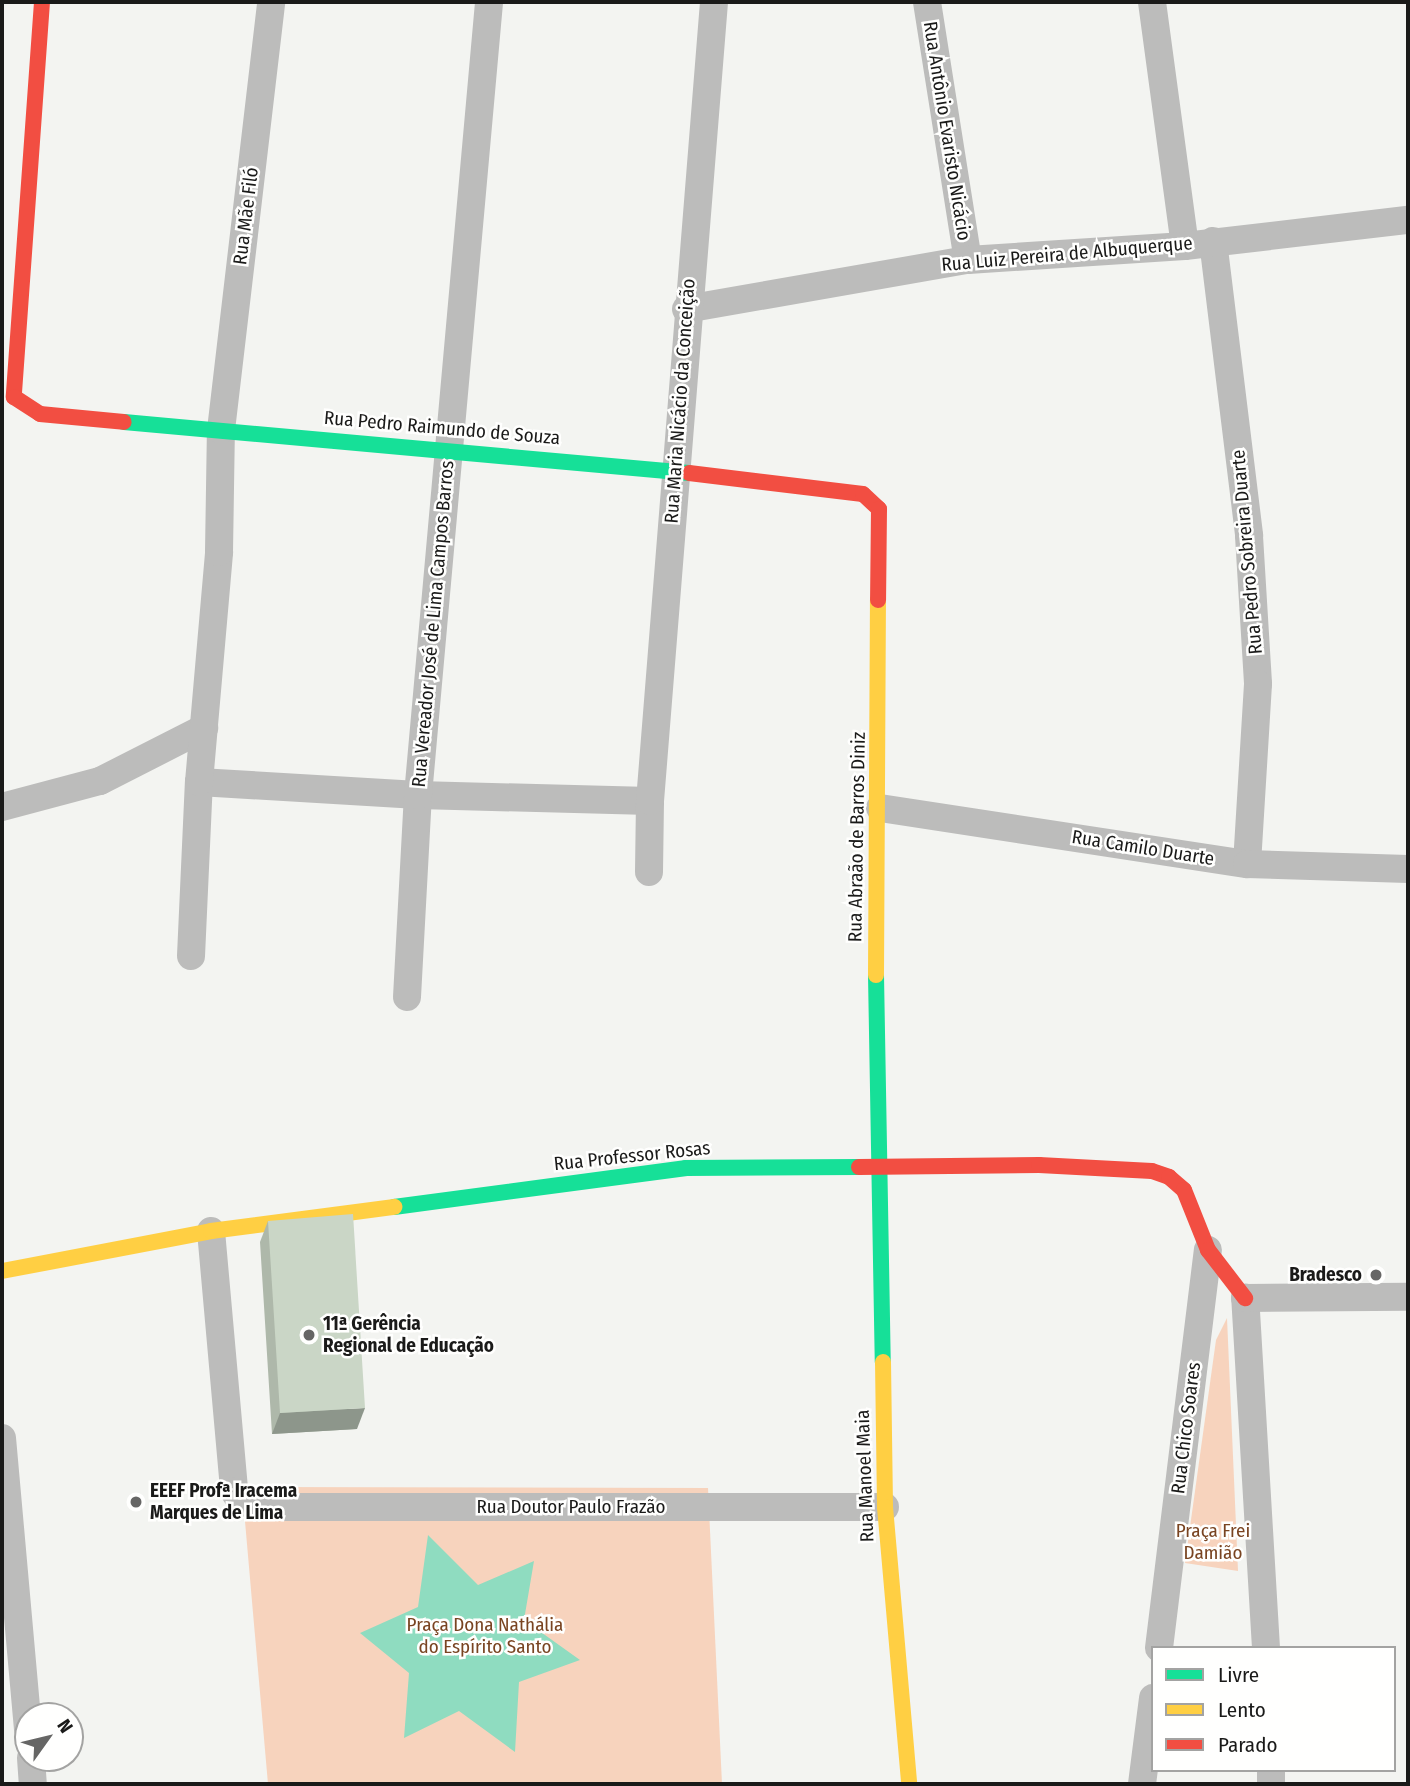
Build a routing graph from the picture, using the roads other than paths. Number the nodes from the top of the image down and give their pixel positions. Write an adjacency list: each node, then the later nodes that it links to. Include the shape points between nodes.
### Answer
1 (42, 2): 12 (street, Rua Pedro Raimundo de Souza, via 15,397 40,414)
2 (271, 2): 12 (street, Rua Mãe Filó)
3 (489, 2): 13 (street, Rua Vereador José de Lima Campos Barros)
4 (714, 2): 11 (street, Rua Maria Nicácio da Conceição)
5 (927, 2): 10 (street, Rua Antônio Evaristo Nicácio)
6 (1152, 2): 9 (street)
7 (1408, 220): 8 (street, Rua Luiz Pereira de Albuquerque)
8 (1213, 241): 9 (street, Rua Luiz Pereira de Albuquerque); 22 (street, Rua Pedro Sobreira Duarte, via 1249,536 1258,684)
9 (1185, 246): 10 (street, Rua Luiz Pereira de Albuquerque)
10 (968, 260): 11 (street, Rua Luiz Pereira de Albuquerque)
11 (687, 309): 14 (street, Rua Maria Nicácio da Conceição)
12 (221, 430): 13 (street, Rua Pedro Raimundo de Souza); 16 (street, Rua Mãe Filó, via 219,552)
13 (448, 448): 14 (street, Rua Pedro Raimundo de Souza); 18 (street, Rua Vereador José de Lima Campos Barros)
14 (676, 471): 15 (street, Rua Pedro Raimundo de Souza, via 863,494); 19 (street, Rua Maria Nicácio da Conceição)
15 (879, 509): 21 (street, Rua Abraão de Barros Diniz)
16 (204, 728): 17 (street, Rua Mãe Filó); 20 (street, via 100,781)
17 (198, 782): 18 (street); 25 (street, Rua Mãe Filó)
18 (418, 795): 19 (street); 26 (street, Rua Vereador José de Lima Campos Barros)
19 (650, 801): 24 (street, Rua Maria Nicácio da Conceição)
20 (2, 807)
21 (880, 808): 22 (street, Rua Camilo Duarte); 27 (street, Rua Abraão de Barros Diniz, via 876,966)
22 (1247, 864): 23 (street, Rua Camilo Duarte)
23 (1408, 869)
24 (649, 872)
25 (191, 956)
26 (407, 997)
27 (882, 1166): 28 (street, Rua Professor Rosas, via 686,1168); 29 (street, Rua Professor Rosas, via 1152,1171 1185,1190); 34 (street, Rua Manoel Maia)
28 (211, 1231): 30 (street, Rua Professor Rosas); 34 (street, Rua Doutor Paulo Frazão, via 234,1491 239,1499 257,1507)
29 (1208, 1250): 32 (street, Rua Professor Rosas); 35 (street, Rua Chico Soares)
30 (2, 1271)
31 (1408, 1297): 32 (street)
32 (1245, 1298): 36 (street)
33 (2, 1438): 37 (street)
34 (884, 1507): 39 (street, Rua Manoel Maia)
35 (1159, 1646)
36 (1266, 1646)
37 (26, 1702)
38 (1151, 1714): 40 (street)
39 (909, 1784)
40 (1142, 1784)

